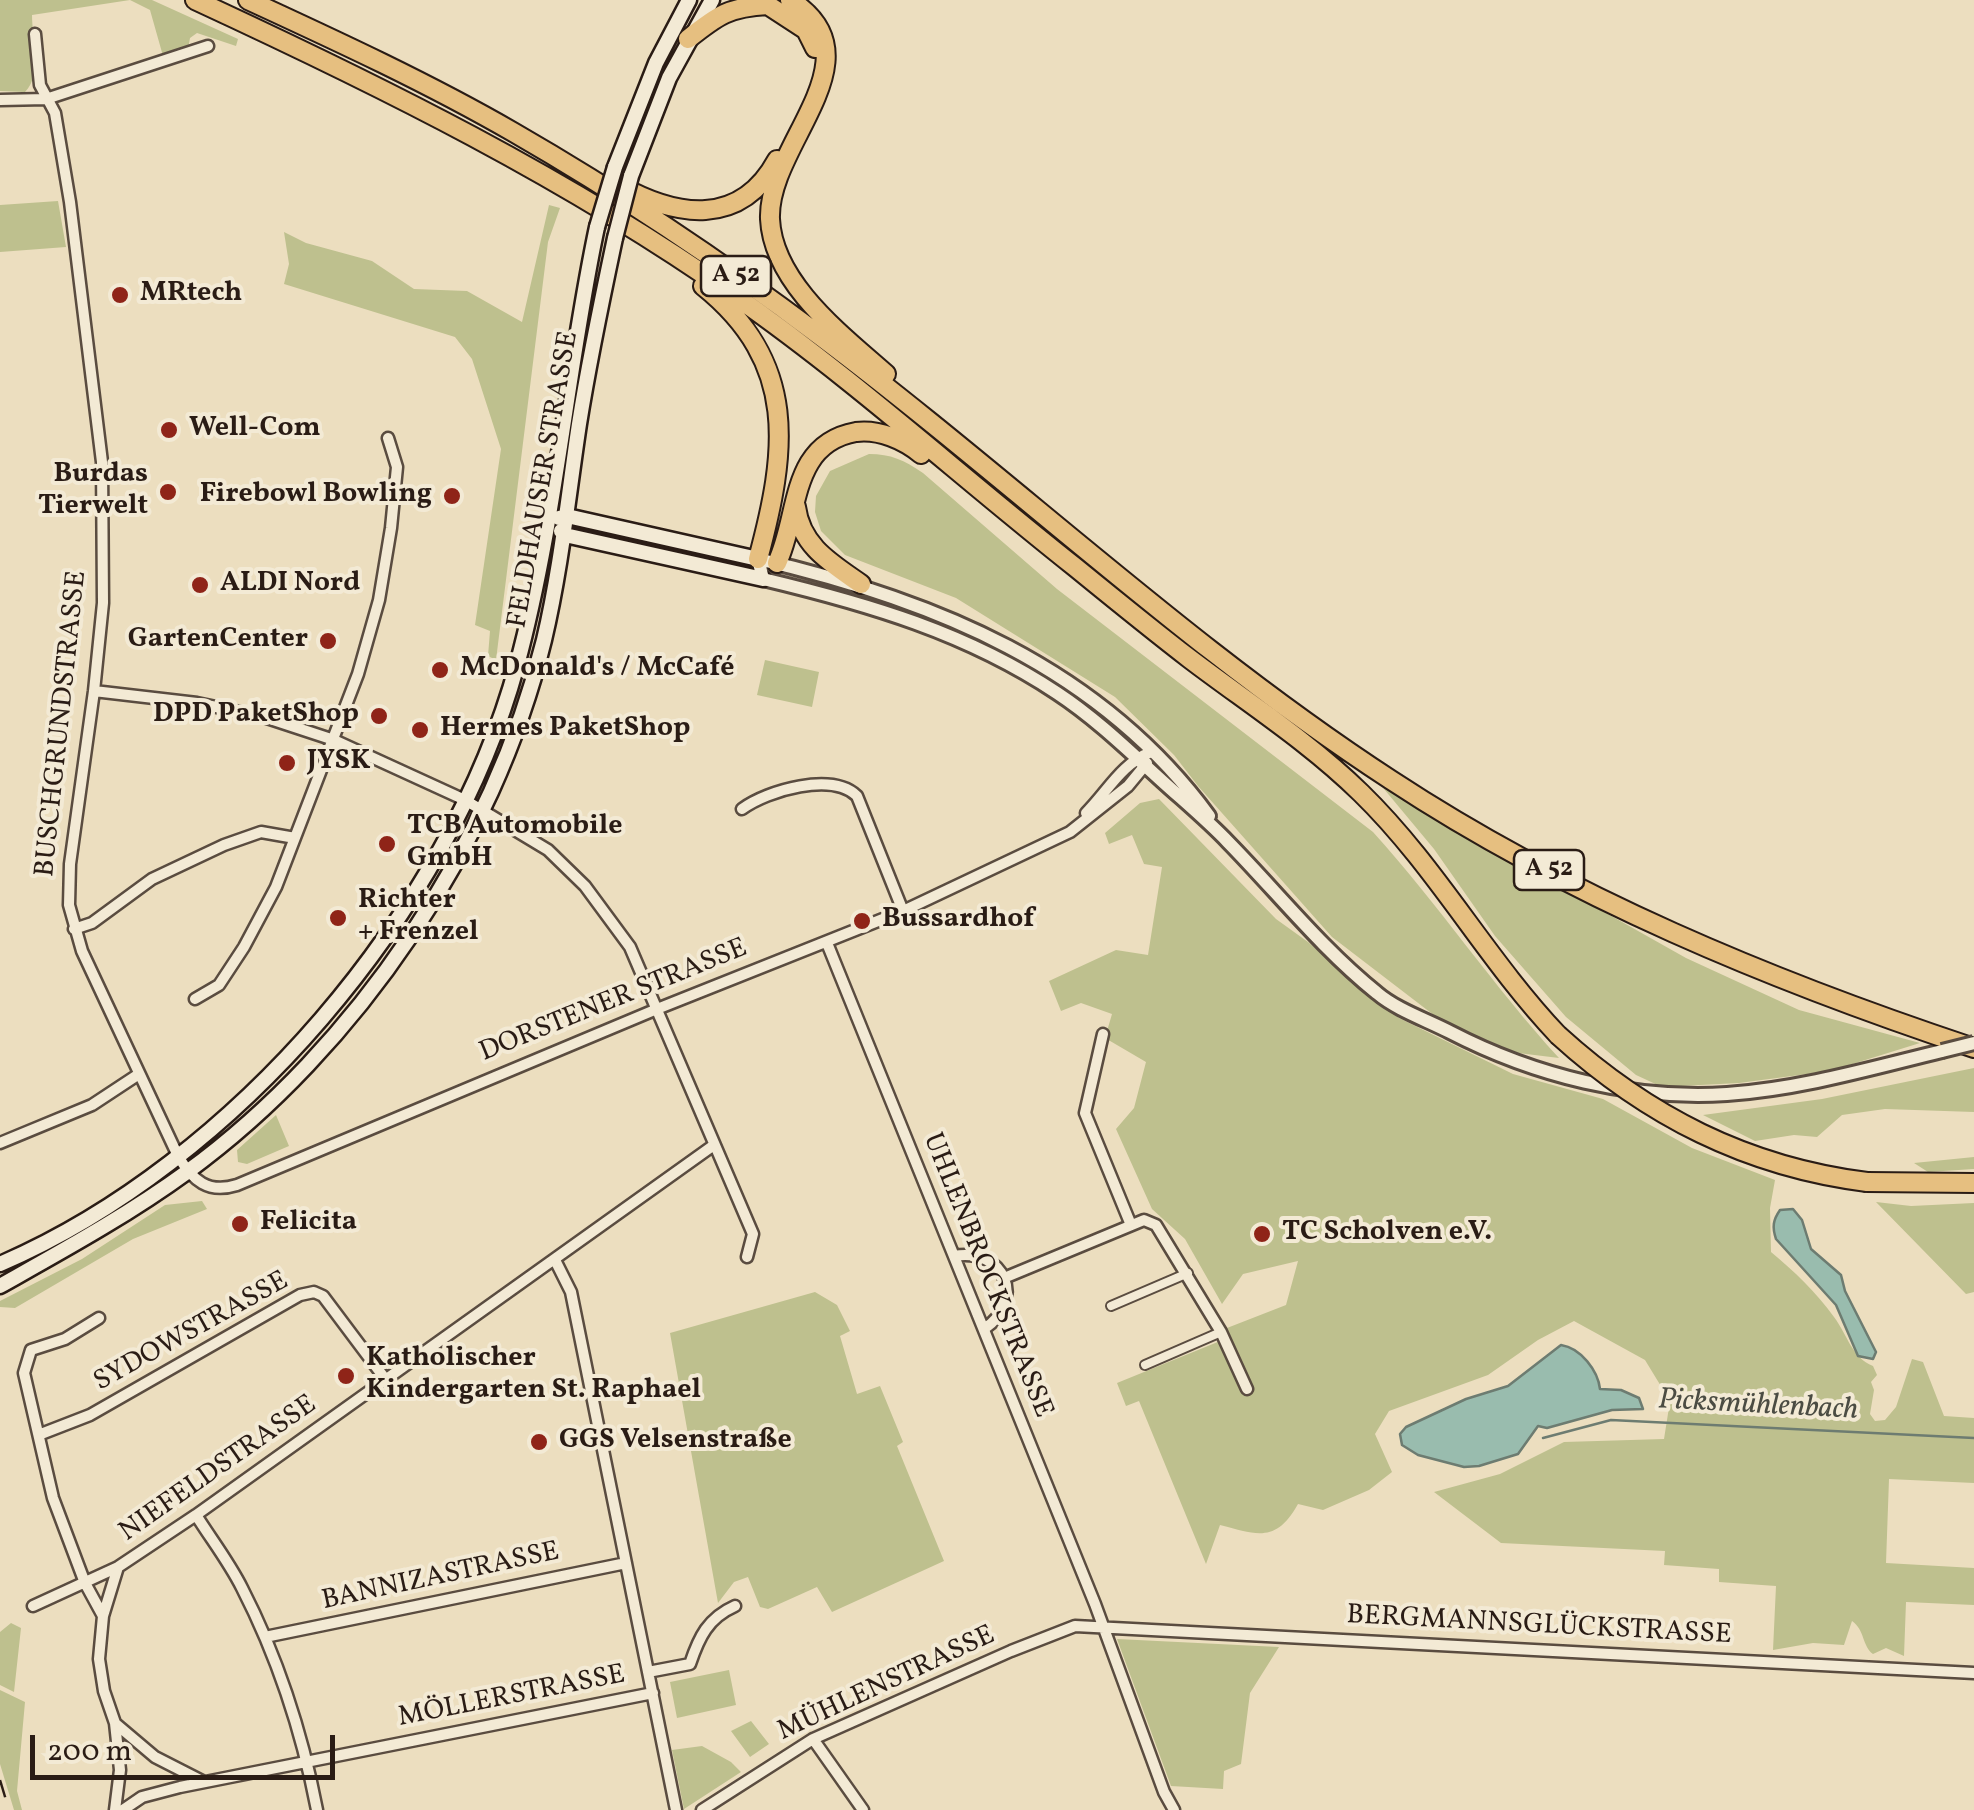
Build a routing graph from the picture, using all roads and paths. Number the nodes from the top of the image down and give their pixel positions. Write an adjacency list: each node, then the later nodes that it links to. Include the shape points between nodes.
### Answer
1 (195, 0): 13 (highway, A 52, via 427,112)
2 (248, 0): 12 (highway, A 52)
3 (690, 0): 19 (main road, FELDHAUSER STRASSE, bridge, via 656,63 596,227)
4 (712, 0): 8 (main road, FELDHAUSER STRASSE)
5 (790, 0): 15 (highway, via 817,25 827,67 772,194 778,253 832,325 942,424)
6 (764, 2): 8 (highway, via 721,13); 12 (highway, via 806,30 817,73 770,172 740,200 704,211 666,208)
7 (36, 34): 10 (street, BUSCHGRUNDSTRASSE)
8 (688, 39): 18 (main road, FELDHAUSER STRASSE, bridge, via 631,176 614,238)
9 (208, 46): 10 (street)
10 (46, 99): 11 (street); 24 (street, BUSCHGRUNDSTRASSE, via 55,113 70,202 102,462)
11 (0, 100)
12 (512, 131): 15 (highway, A 52, via 704,253)
13 (634, 228): 17 (highway, A 52, via 854,384); 21 (highway, via 727,306 773,382 780,413)
14 (388, 438): 25 (street, via 397,467 386,562 364,656)
15 (949, 438): 39 (highway, A 52, via 1164,616 1390,780 1487,838 1664,929 1792,983)
16 (795, 498): 17 (highway, via 806,464 821,447 862,431 911,446 974,497); 21 (highway, via 786,545); 23 (highway, via 809,543)
17 (1007, 514): 45 (highway, A 52, bridge, via 1360,792 1438,880 1520,994 1610,1080 1700,1135 1795,1170 1867,1182)
18 (567, 516): 19 (main road); 20 (main road, FELDHAUSER STRASSE); 21 (main road)
19 (550, 520): 20 (main road); 28 (main road, FELDHAUSER STRASSE, via 516,669)
20 (565, 535): 22 (main road); 29 (main road, FELDHAUSER STRASSE, via 542,646)
21 (768, 561): 22 (street); 23 (street)
22 (763, 579): 27 (street, via 936,628 1060,695)
23 (861, 584): 26 (street, via 997,638 1086,696)
24 (94, 690): 25 (street, via 197,703); 34 (street, BUSCHGRUNDSTRASSE, via 68,886)
25 (334, 740): 28 (street); 31 (street)
26 (1151, 752): 27 (street, DORSTENER STRASSE); 32 (street)
27 (1141, 762): 32 (street); 33 (street, DORSTENER STRASSE, via 1060,838)
28 (465, 800): 29 (street); 43 (main road, FELDHAUSER STRASSE, via 391,929 334,1006 288,1058)
29 (482, 809): 37 (street, via 548,850 585,886 630,947); 44 (main road, FELDHAUSER STRASSE, via 408,940 350,1017 265,1106)
30 (742, 810): 33 (street, via 760,796 833,783 849,788)
31 (294, 838): 34 (street, via 261,832 224,844 152,879); 36 (street, via 244,947 218,984)
32 (1226, 839): 39 (street, bridge, via 1379,995 1519,1063 1658,1094 1729,1094)
33 (903, 912): 35 (street, DORSTENER STRASSE)
34 (74, 929): 40 (street, BUSCHGRUNDSTRASSE)
35 (826, 943): 37 (street, DORSTENER STRASSE); 48 (street, UHLENBROCKSTRASSE)
36 (195, 999)
37 (657, 1009): 42 (street); 44 (street, DORSTENER STRASSE, via 237,1185 205,1187)
38 (1103, 1034): 46 (street, via 1085,1113)
39 (1974, 1045)
40 (139, 1074): 41 (street, via 92,1105); 43 (street, BUSCHGRUNDSTRASSE)
41 (0, 1143)
42 (714, 1146): 47 (street, via 753,1234); 49 (street, NIEFELDSTRASSE)
43 (178, 1156): 44 (street); 50 (main road, via 95,1213)
44 (188, 1172): 53 (main road)
45 (1974, 1184)
46 (1131, 1226): 51 (street, via 1144,1220 1156,1225); 52 (street)
47 (747, 1256)
48 (954, 1256): 52 (street, via 984,1257); 56 (street, UHLENBROCKSTRASSE)
49 (555, 1260): 59 (street, NIEFELDSTRASSE); 63 (street, via 571,1292)
50 (0, 1264)
51 (1188, 1274): 54 (street); 57 (street)
52 (1004, 1278): 56 (street, via 1001,1313)
53 (0, 1286)
54 (1111, 1306)
55 (99, 1318): 61 (street, via 31,1350 24,1373)
56 (984, 1329): 69 (street, UHLENBROCKSTRASSE)
57 (1221, 1332): 58 (street); 60 (street)
58 (1145, 1365)
59 (386, 1380): 61 (street, SYDOWSTRASSE, via 314,1292 90,1415); 62 (street, NIEFELDSTRASSE)
60 (1247, 1389)
61 (41, 1434): 65 (street, via 53,1498)
62 (196, 1515): 64 (street, NIEFELDSTRASSE); 70 (street)
63 (626, 1563): 70 (street, BANNIZASTRASSE); 71 (street)
64 (118, 1567): 65 (street, NIEFELDSTRASSE); 68 (street)
65 (86, 1582): 66 (street, NIEFELDSTRASSE); 68 (street)
66 (33, 1606)
67 (735, 1606): 71 (street, via 704,1628 690,1664)
68 (103, 1616): 74 (street, via 99,1659)
69 (1101, 1626): 72 (street, BERGMANNSGLÜCKSTRASSE); 75 (street, MÜHLENSTRASSE, via 1046,1636); 84 (street, UHLENBROCKSTRASSE)
70 (265, 1637): 76 (street)
71 (648, 1672): 73 (street)
72 (1974, 1673)
73 (653, 1693): 76 (street, MÖLLERSTRASSE); 81 (street)
74 (115, 1723): 77 (street, via 154,1757); 78 (street)
75 (812, 1739): 82 (street, MÜHLENSTRASSE); 83 (street)
76 (308, 1762): 77 (street, MÖLLERSTRASSE); 80 (street)
77 (204, 1782): 79 (street, MÖLLERSTRASSE, via 142,1797)
78 (115, 1810)
79 (122, 1810)
80 (317, 1810)
81 (676, 1810)
82 (702, 1810)
83 (862, 1810)
84 (1174, 1810)

